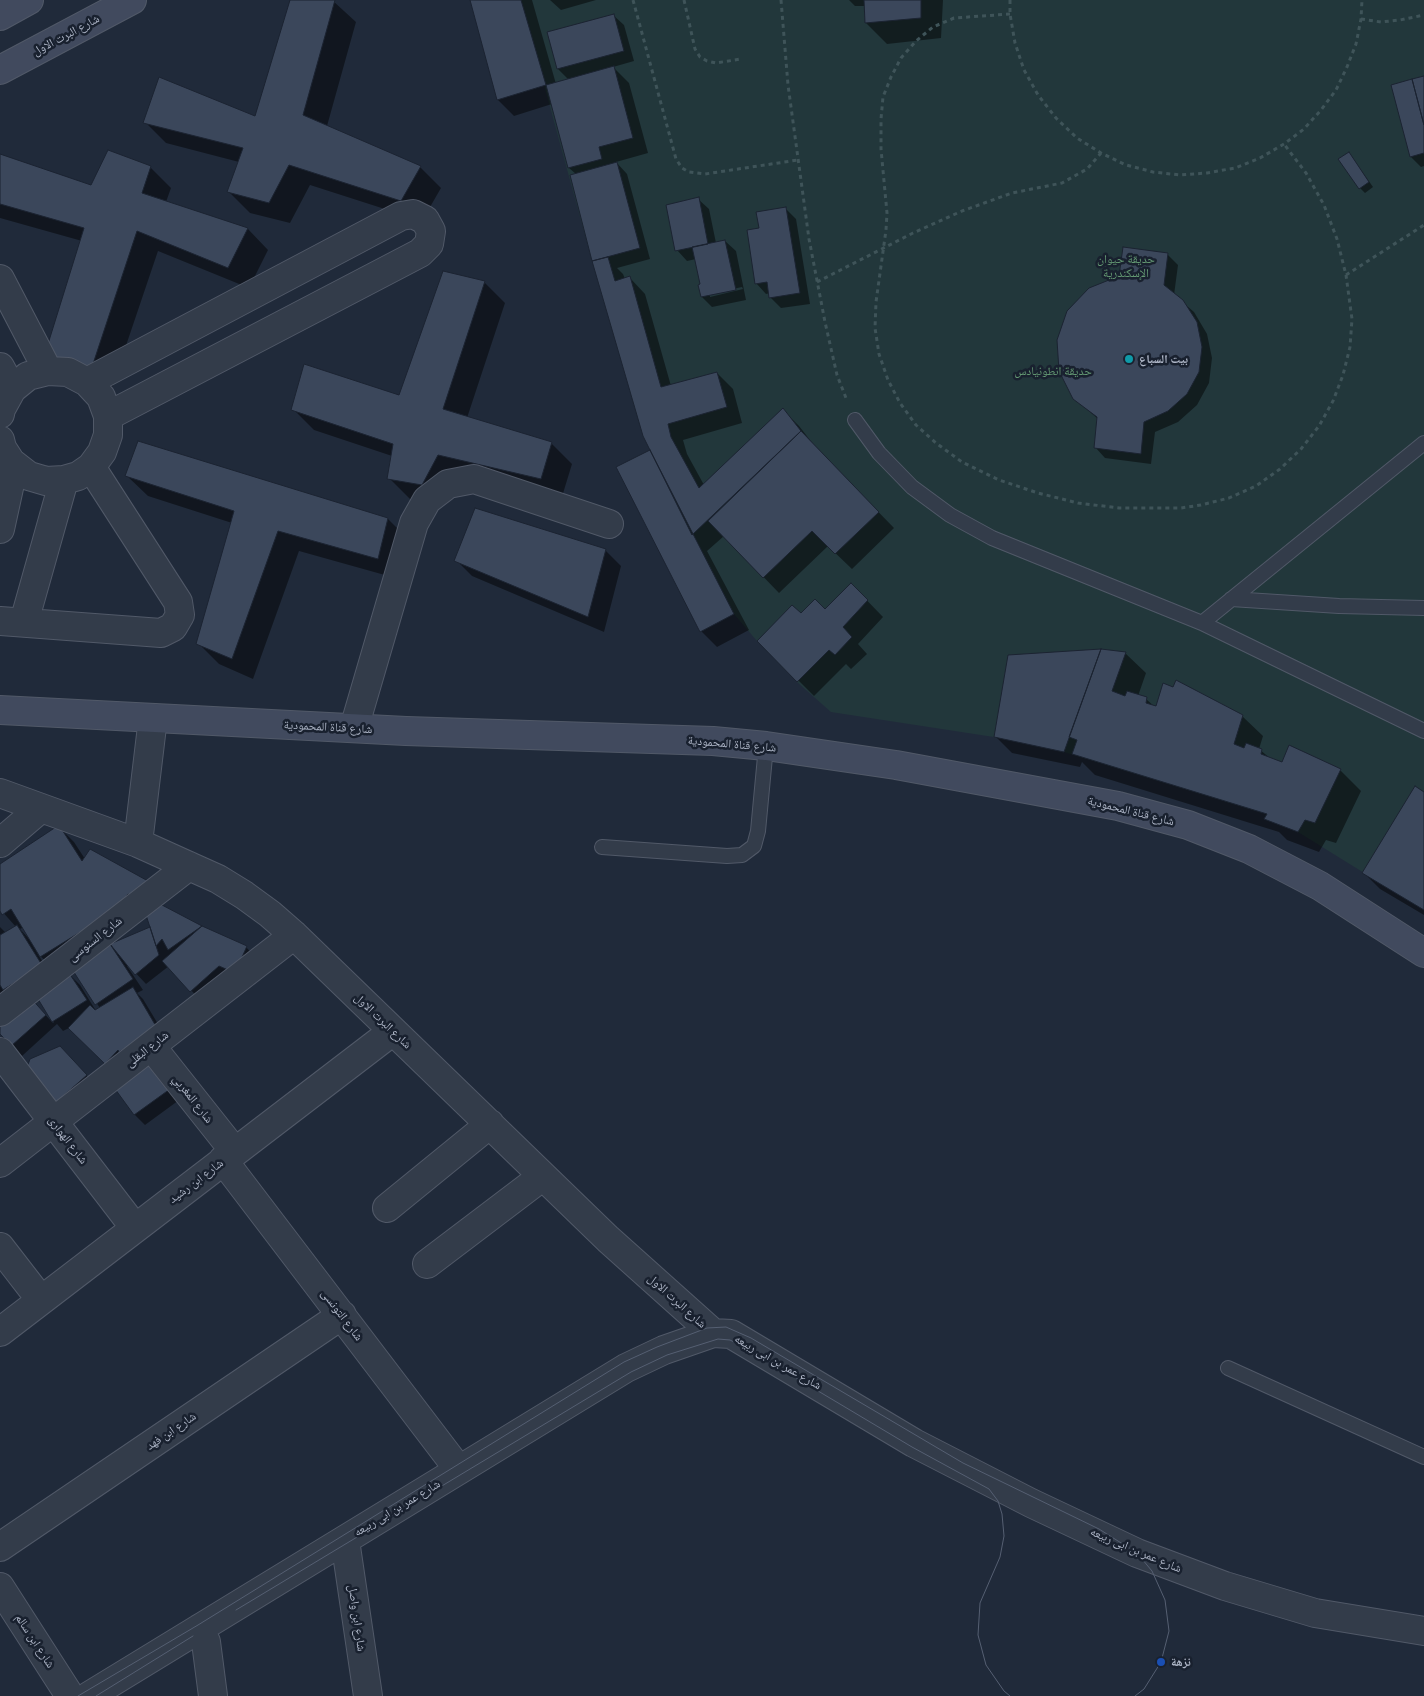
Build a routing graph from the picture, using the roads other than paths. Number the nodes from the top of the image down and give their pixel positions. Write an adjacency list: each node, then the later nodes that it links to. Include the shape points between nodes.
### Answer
1 (29, 0): 3 (main road)
2 (132, 0): 4 (main road, شارع البرت الاول)
3 (0, 16)
4 (0, 70)
5 (0, 280): 8 (street)
6 (245, 298): 7 (street); 7 (street, via 401,216 413,214 425,220 431,231 429,244 420,253); 10 (street)
7 (263, 335): 12 (street)
8 (48, 371): 9 (street); 10 (street, via 68,372)
9 (6, 378): 11 (street)
10 (87, 382): 12 (street, via 101,397)
11 (0, 414)
12 (108, 416): 16 (street, via 105,444)
13 (855, 420): 23 (lane, via 878,454 912,487 950,515 992,538)
14 (1424, 443): 20 (lane)
15 (6, 459): 17 (street, via 29,476 46,481); 19 (street)
16 (91, 467): 17 (street); 22 (street, via 178,602 180,615 173,627 161,633)
17 (64, 480): 22 (street)
18 (609, 524): 26 (street, via 474,479 448,484 426,500 414,523)
19 (0, 529)
20 (1231, 599): 21 (lane); 23 (lane)
21 (1424, 608)
22 (12, 622)
23 (1202, 623): 27 (lane)
24 (0, 710): 25 (main road, شارع قناة المحمودية)
25 (153, 718): 26 (main road, شارع قناة المحمودية); 32 (street)
26 (354, 728): 28 (main road, شارع قناة المحمودية, via 713,741)
27 (1424, 731)
28 (766, 746): 33 (lane, via 758,831 754,846 742,855); 36 (main road, شارع قناة المحمودية, via 896,765 1118,806 1188,825 1249,849 1320,886)
29 (0, 792): 30 (street, شارع البرت الاول)
30 (41, 808): 31 (street); 32 (street, شارع البرت الاول)
31 (0, 843)
32 (138, 843): 34 (street, شارع البرت الاول)
33 (602, 847)
34 (189, 866): 35 (street, شارع البرت الاول, via 244,895); 37 (street, شارع السنوسى)
35 (294, 934): 38 (street, شارع البرت الاول); 39 (street, شارع البقلى)
36 (1424, 953)
37 (0, 1012)
38 (393, 1031): 42 (street, شارع البرت الاول); 43 (street, شارع ابن رشيد)
39 (151, 1046): 41 (street, شارع البقلى); 43 (street, شارع المغربي)
40 (0, 1052): 41 (street, شارع الهوارى)
41 (53, 1121): 44 (street, شارع البقلى); 47 (street, شارع الهوارى)
42 (490, 1124): 45 (street, شارع البرت الاول); 46 (street)
43 (229, 1156): 47 (street, شارع ابن رشيد); 51 (street, شارع التونسى)
44 (0, 1163)
45 (543, 1176): 49 (street); 53 (street, شارع البرت الاول)
46 (387, 1208)
47 (135, 1228): 50 (street, شارع ابن رشيد)
48 (0, 1247): 50 (street)
49 (427, 1264)
50 (41, 1300): 52 (street, شارع ابن رشيد)
51 (342, 1315): 56 (street, شارع التونسى); 58 (street, شارع ابن فهد)
52 (0, 1332)
53 (713, 1333): 56 (street, شارع عمر بن ابى ربيعه, via 664,1350 626,1368); 61 (street, شارع عمر بن ابى ربيعه, via 731,1334 914,1443 1137,1553 1225,1586 1315,1613)
54 (1228, 1368): 55 (lane)
55 (1424, 1457)
56 (459, 1470): 57 (street, شارع عمر بن ابى ربيعه)
57 (345, 1540): 60 (street, شارع عمر بن ابى ربيعه); 65 (street, شارع ابن واصل)
58 (0, 1546)
59 (0, 1587): 62 (street, شارع ابن سالم)
60 (200, 1628): 63 (street, شارع عمر بن ابى ربيعه); 64 (street, via 206,1642)
61 (1424, 1631)
62 (70, 1696)
63 (89, 1696)
64 (213, 1696)
65 (368, 1696)

